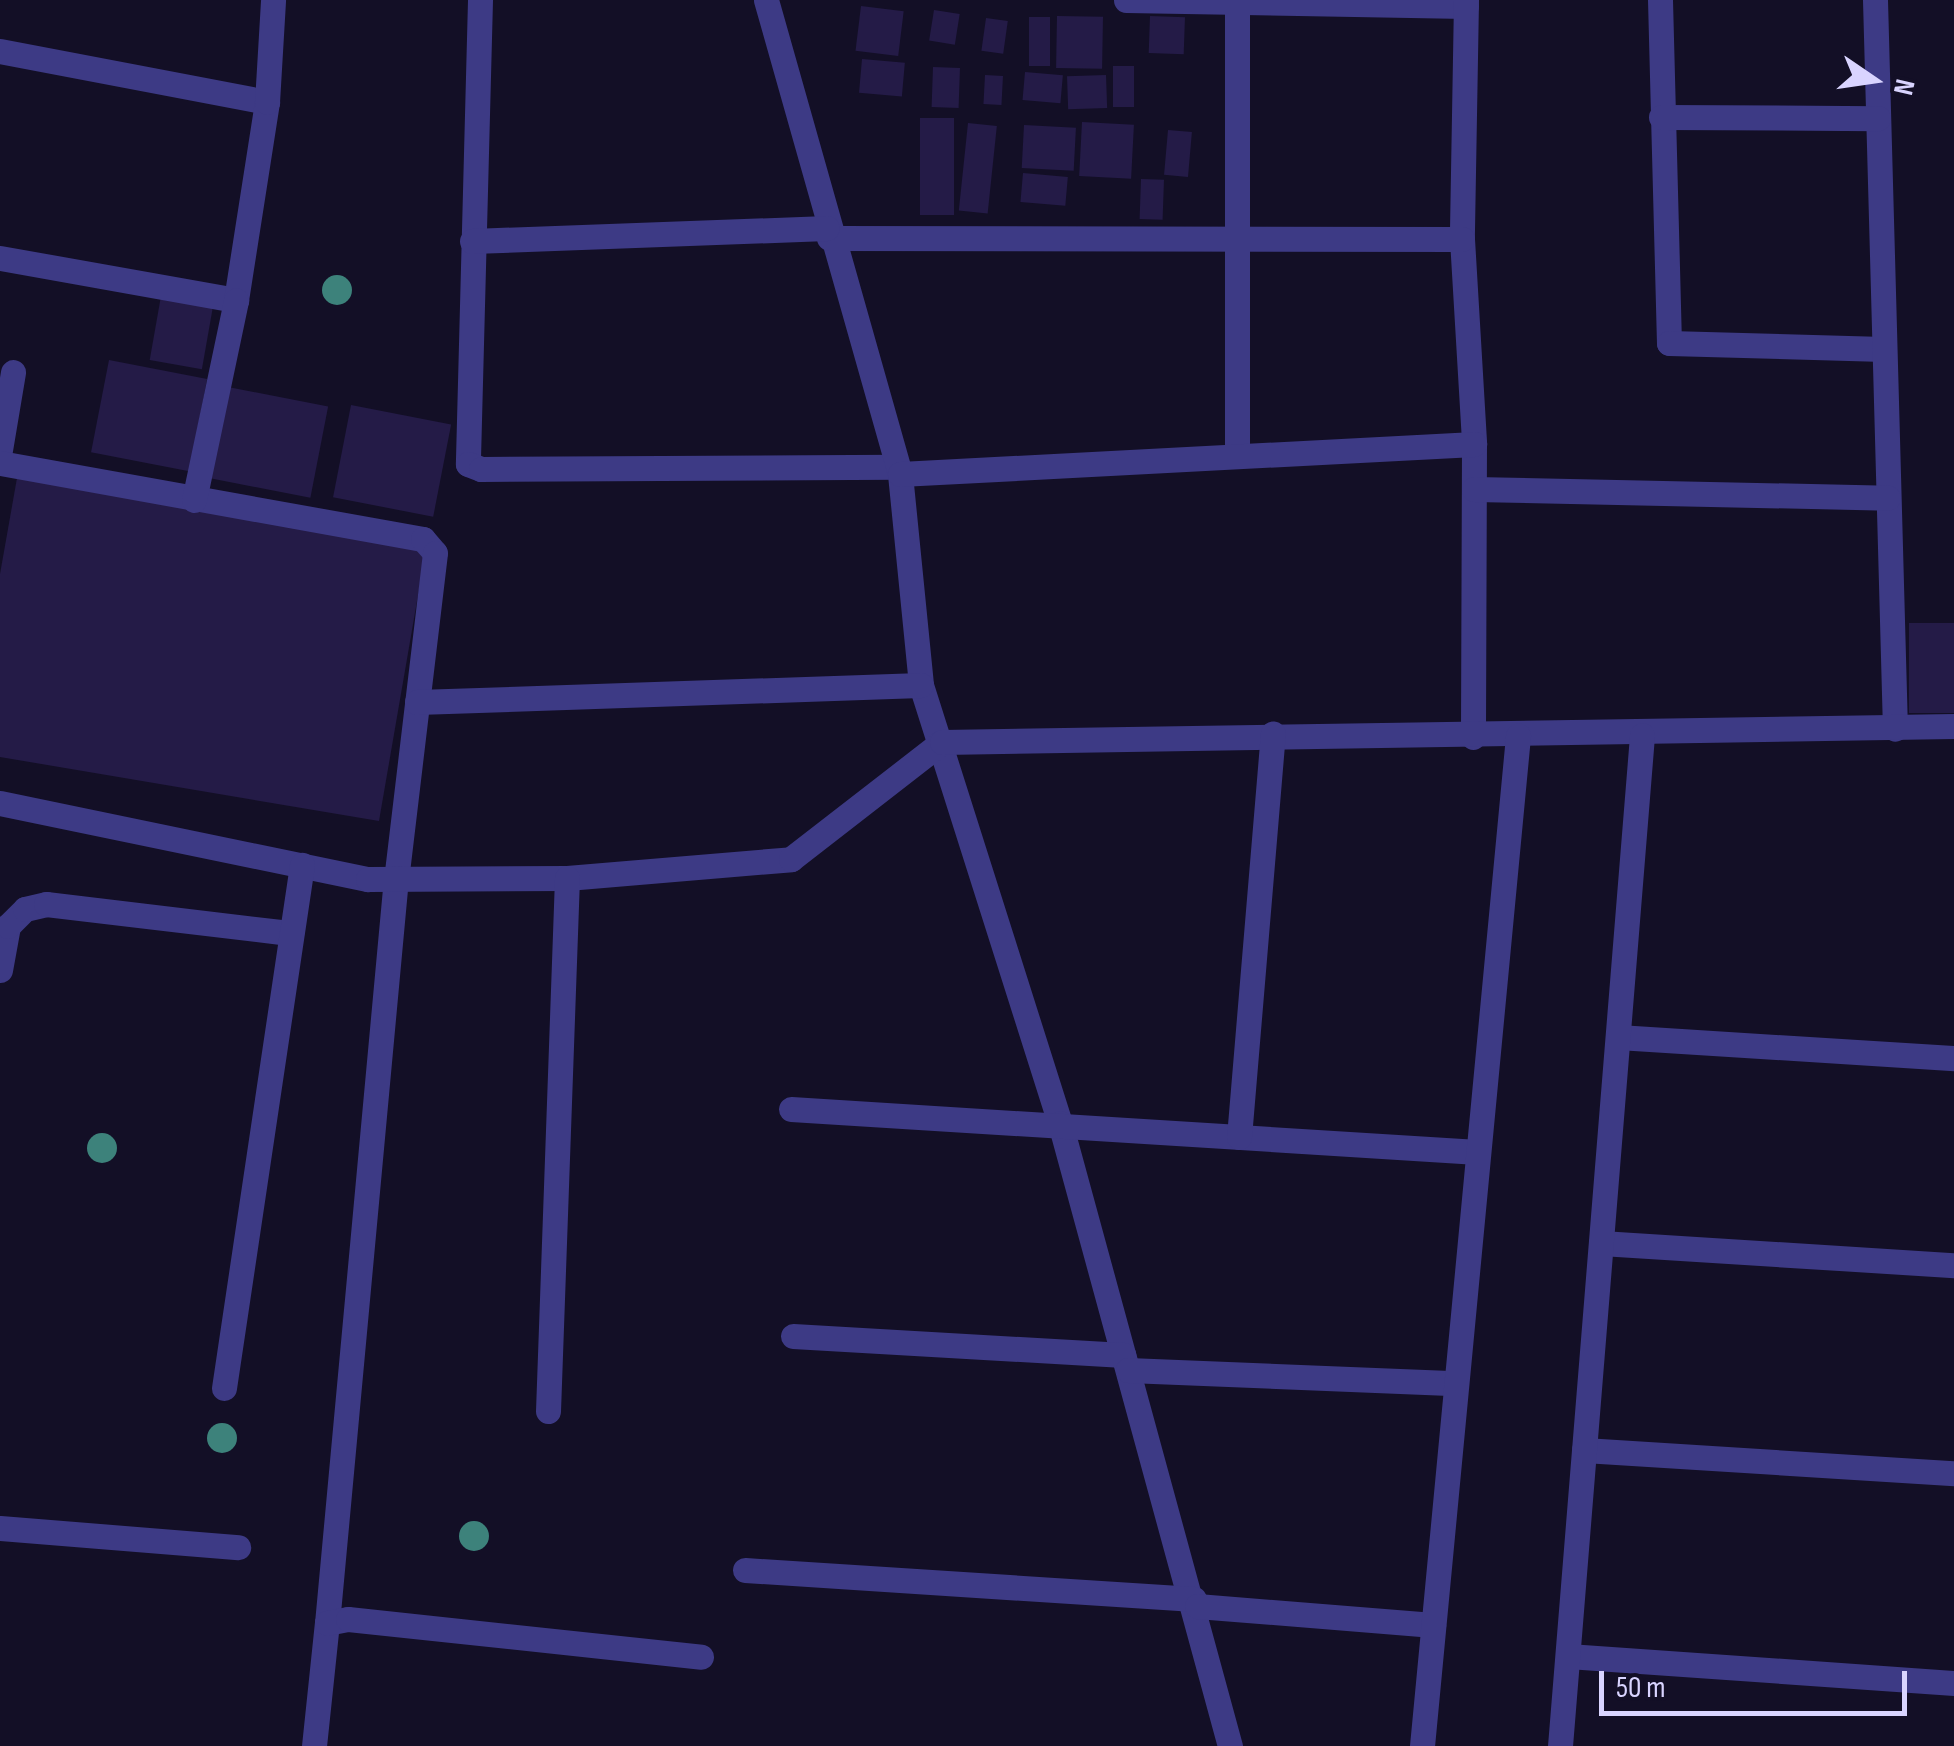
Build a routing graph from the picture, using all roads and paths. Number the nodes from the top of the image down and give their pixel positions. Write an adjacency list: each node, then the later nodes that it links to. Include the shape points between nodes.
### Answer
1 (272, 0): 10 (street)
2 (480, 0): 16 (street)
3 (766, 0): 13 (street)
4 (1126, 0): 7 (street)
5 (1660, 0): 11 (street)
6 (1875, 0): 12 (street)
7 (1237, 1): 8 (street); 14 (street)
8 (1466, 3): 15 (street)
9 (0, 51): 10 (street)
10 (267, 102): 18 (street)
11 (1662, 118): 12 (street); 19 (street, via 1669,343)
12 (1878, 118): 19 (street)
13 (828, 233): 14 (street); 16 (street); 25 (street)
14 (1239, 239): 15 (street); 23 (street)
15 (1462, 240): 21 (street)
16 (472, 241): 25 (street, via 466,457 474,468)
17 (0, 258): 18 (street)
18 (236, 300): 28 (street)
19 (1884, 348): 27 (street)
20 (13, 372): 22 (street)
21 (1474, 444): 23 (street); 26 (street)
22 (0, 450)
23 (1237, 456): 25 (street)
24 (0, 463): 28 (street)
25 (898, 471): 29 (street)
26 (1474, 489): 27 (street); 36 (street)
27 (1888, 498): 32 (street)
28 (194, 500): 30 (street, via 432,544)
29 (921, 684): 30 (street); 37 (street)
30 (417, 702): 40 (street)
31 (1954, 726): 32 (street)
32 (1894, 729): 34 (street)
33 (1272, 733): 36 (street); 37 (street); 48 (street)
34 (1642, 735): 35 (street); 44 (street)
35 (1518, 736): 36 (street); 49 (street)
36 (1473, 737)
37 (942, 742): 41 (street, via 791,858); 47 (street)
38 (0, 803): 39 (street)
39 (302, 865): 40 (street); 42 (street)
40 (396, 878): 41 (street); 63 (street)
41 (567, 878): 56 (street)
42 (292, 933): 43 (street, via 46,904 25,908 8,926); 55 (street)
43 (0, 970)
44 (1618, 1037): 45 (street); 50 (street)
45 (1954, 1058)
46 (791, 1109): 47 (street)
47 (1060, 1123): 48 (street); 53 (street)
48 (1239, 1137): 49 (street)
49 (1478, 1152): 54 (street)
50 (1601, 1243): 51 (street); 57 (street)
51 (1954, 1265)
52 (793, 1336): 53 (street)
53 (1125, 1363): 54 (street); 62 (street)
54 (1456, 1383): 64 (street)
55 (224, 1388)
56 (548, 1411)
57 (1584, 1450): 58 (street); 65 (street)
58 (1954, 1473)
59 (0, 1528): 60 (street)
60 (238, 1547)
61 (746, 1570): 62 (street)
62 (1196, 1603): 64 (street); 69 (street)
63 (328, 1623): 66 (street, via 348,1619); 68 (street)
64 (1434, 1624): 70 (street)
65 (1568, 1656): 67 (street); 71 (street)
66 (701, 1657)
67 (1954, 1683)
68 (314, 1746)
69 (1230, 1746)
70 (1422, 1746)
71 (1560, 1746)

